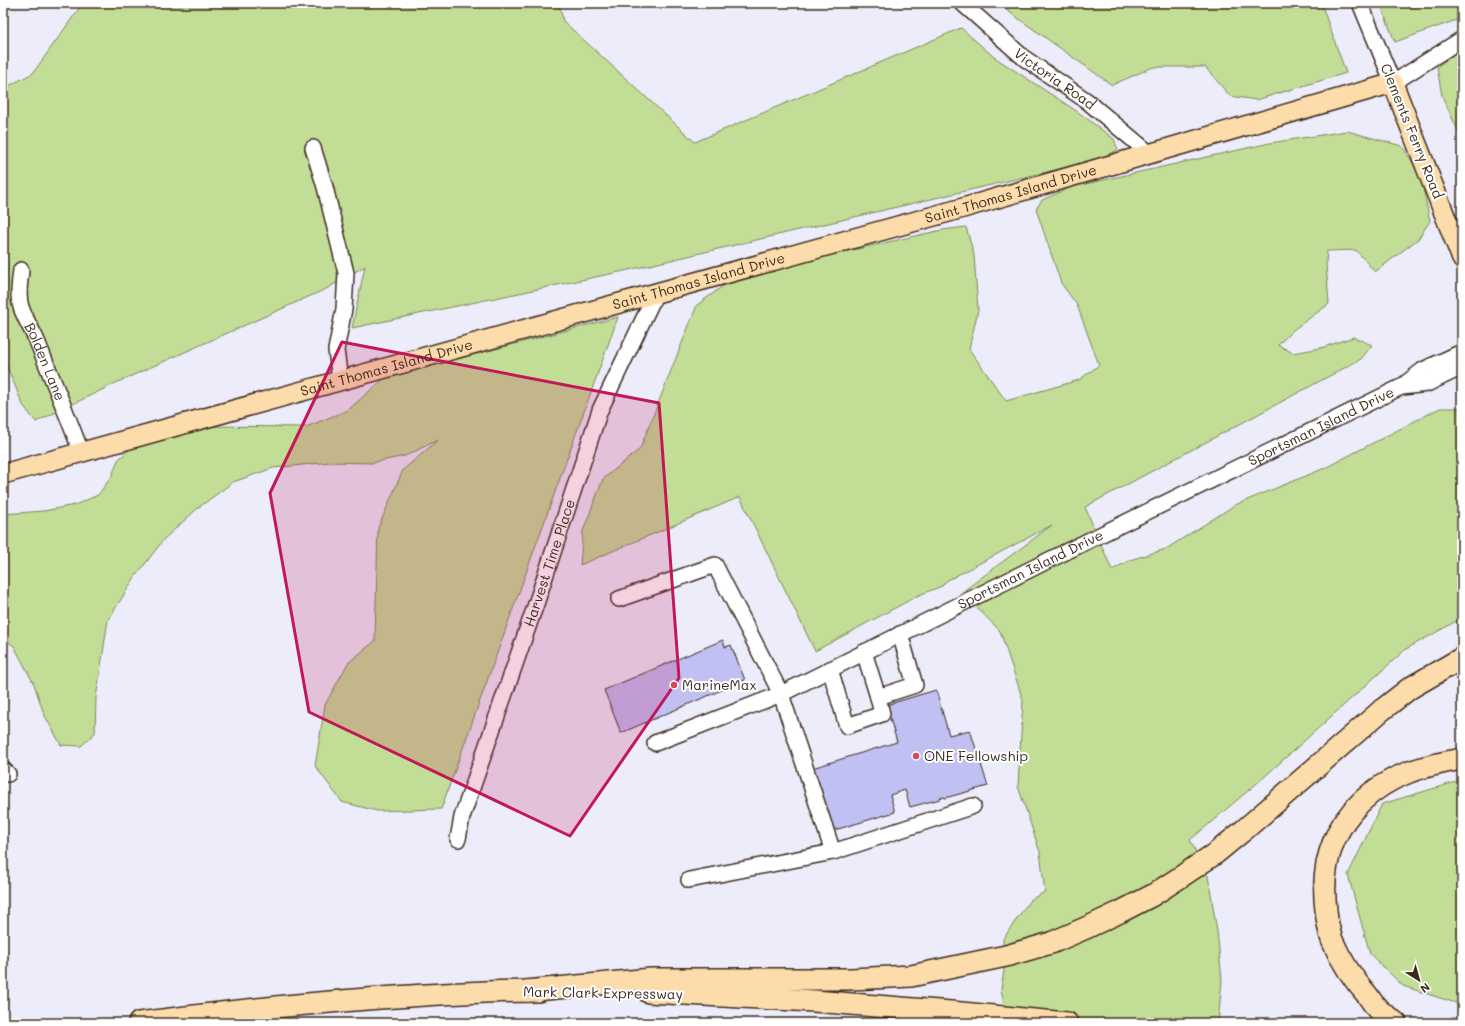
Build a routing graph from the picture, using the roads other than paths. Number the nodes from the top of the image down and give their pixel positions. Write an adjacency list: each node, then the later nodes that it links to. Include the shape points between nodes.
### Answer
1 (962, 3): 6 (street, Victoria Road, via 1024,58 1086,101)
2 (1360, 3): 4 (street, Clements Ferry Road)
3 (1462, 39): 4 (street)
4 (1393, 83): 6 (main road, Saint Thomas Island Drive); 7 (main road, Clements Ferry Road)
5 (313, 148): 12 (street, via 346,273 344,309 336,350)
6 (1149, 153): 9 (main road, Saint Thomas Island Drive, via 963,208)
7 (1462, 259)
8 (21, 270): 14 (street, Bolden Lane, via 21,306)
9 (656, 293): 12 (main road, Saint Thomas Island Drive); 26 (street, Harvest Time Place, via 600,410 462,817)
10 (1462, 352): 13 (street, Sportsman Island Drive, via 1423,370)
11 (1462, 367): 13 (street, Sportsman Island Drive, via 1427,384)
12 (340, 380): 14 (main road, Saint Thomas Island Drive)
13 (1401, 387): 17 (street, Sportsman Island Drive)
14 (81, 452): 15 (main road, Saint Thomas Island Drive)
15 (3, 474)
16 (619, 599): 21 (street, via 715,565)
17 (900, 634): 18 (street, Sportsman Island Drive); 22 (street, via 915,685)
18 (864, 652): 20 (street, Sportsman Island Drive); 22 (street)
19 (1462, 658): 29 (highway, via 1410,688 1382,710 1216,853 1153,895 1051,943 956,968 911,976 851,979 651,979)
20 (830, 669): 21 (street, Sportsman Island Drive); 22 (street, via 847,726 882,714)
21 (780, 694): 23 (street, Sportsman Island Drive); 27 (street)
22 (878, 697)
23 (655, 743)
24 (1462, 759): 32 (highway, via 1409,771 1361,802 1344,821 1333,843 1325,871 1327,916 1332,938 1343,963 1378,1009)
25 (973, 806): 27 (street)
26 (458, 839)
27 (833, 852): 28 (street)
28 (689, 880)
29 (526, 991): 30 (highway, Mark Clark Expressway, via 314,1003 216,1012); 31 (highway, Mark Clark Expressway, via 646,992 814,1001)
30 (139, 1023)
31 (1067, 1023)
32 (1396, 1023)

